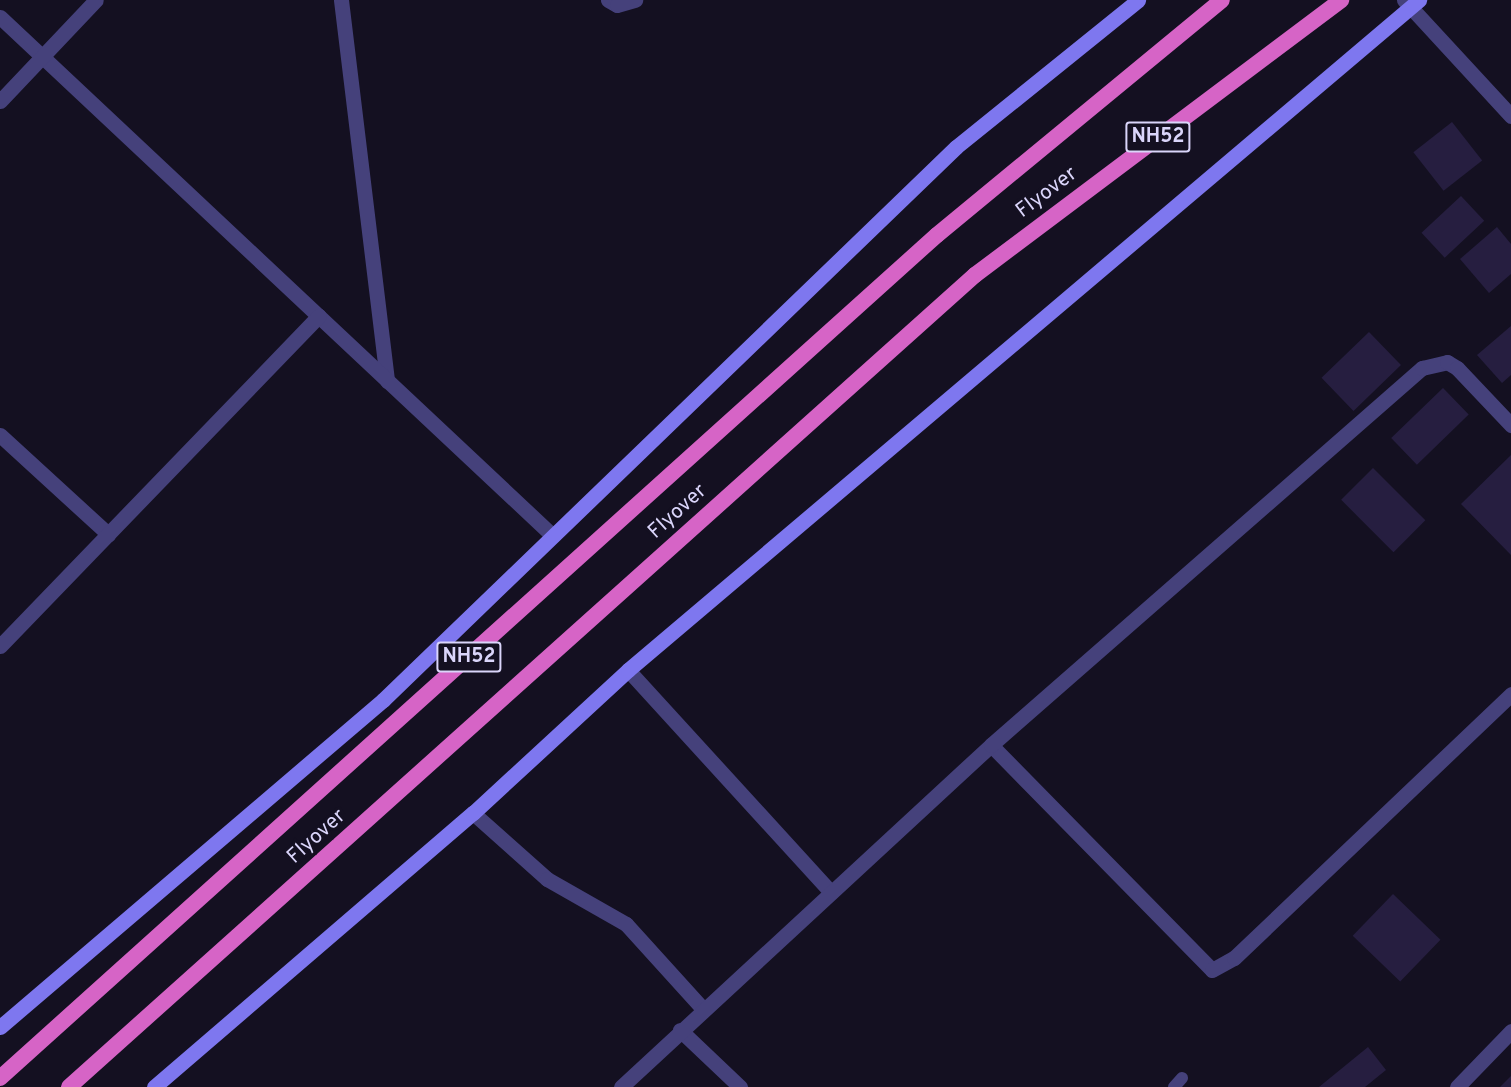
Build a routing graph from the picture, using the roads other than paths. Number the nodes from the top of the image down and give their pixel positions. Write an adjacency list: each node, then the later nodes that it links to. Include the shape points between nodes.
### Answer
1 (96, 0): 10 (street)
2 (341, 0): 14 (street)
3 (608, 0): 4 (street, via 617,4)
4 (635, 0)
5 (1138, 0): 18 (main road, via 956,147)
6 (1222, 0): 29 (highway, Flyover / NH52, via 937,235)
7 (1341, 0): 30 (highway, Flyover / NH52, via 975,275)
8 (1411, 2): 12 (street); 20 (main road)
9 (0, 17): 10 (street)
10 (41, 56): 11 (street); 13 (street)
11 (0, 101)
12 (1511, 116)
13 (319, 316): 14 (street); 17 (street)
14 (387, 381): 18 (street)
15 (1511, 425): 22 (street, via 1457,368 1447,362 1422,368)
16 (0, 435): 17 (street)
17 (108, 534): 19 (street)
18 (553, 536): 26 (main road, via 383,700)
19 (0, 646)
20 (628, 670): 23 (main road); 24 (street)
21 (1511, 694): 22 (street, via 1234,958 1212,970)
22 (991, 745): 24 (street)
23 (473, 813): 25 (street, via 547,879 626,924); 31 (main road)
24 (831, 892): 25 (street)
25 (703, 1009): 27 (street)
26 (0, 1027)
27 (680, 1030): 32 (street); 33 (street)
28 (1511, 1031): 34 (street)
29 (0, 1078)
30 (69, 1087)
31 (154, 1087)
32 (621, 1087)
33 (740, 1087)
34 (1457, 1087)

